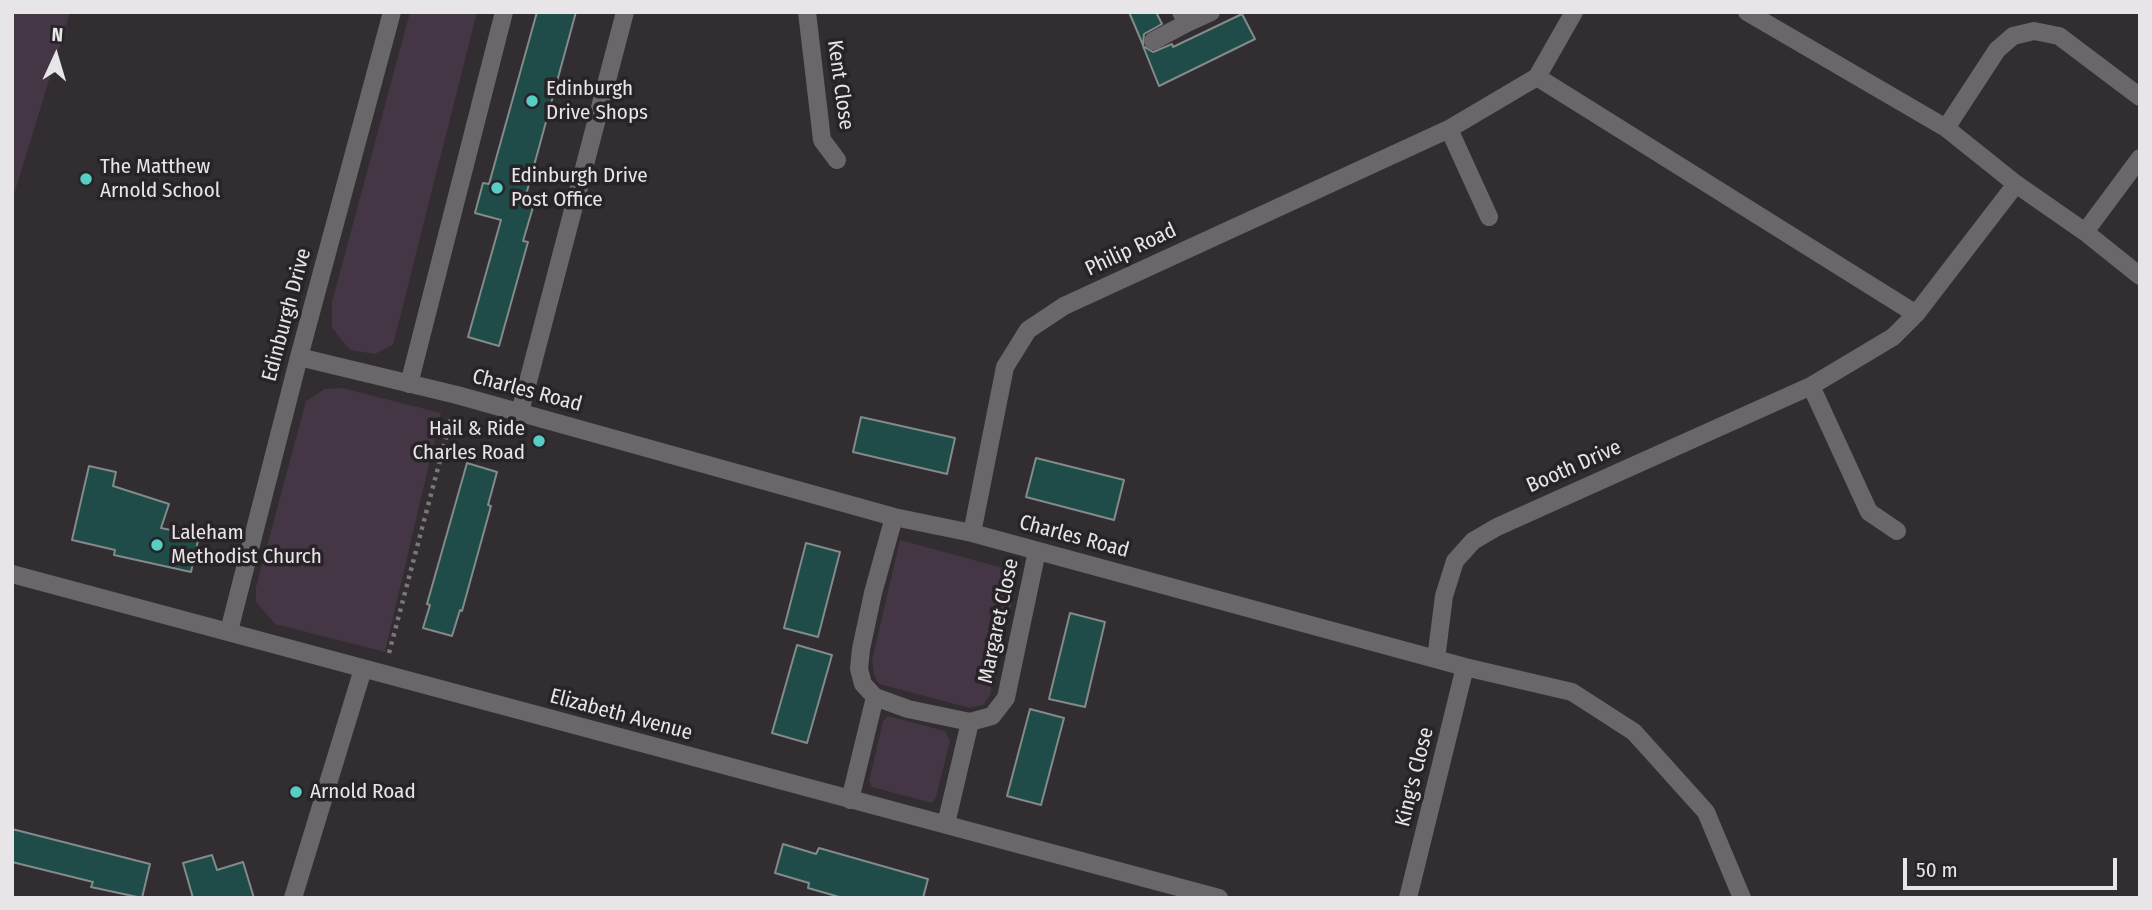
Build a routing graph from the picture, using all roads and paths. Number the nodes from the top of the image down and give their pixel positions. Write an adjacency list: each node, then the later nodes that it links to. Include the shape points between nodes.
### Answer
1 (393, 12): 21 (street, Edinburgh Drive)
2 (504, 12): 22 (street)
3 (625, 12): 25 (street)
4 (807, 12): 15 (street, Kent Close, via 822,140)
5 (1211, 12): 8 (street)
6 (1574, 12): 10 (street, Philip Road)
7 (1747, 12): 12 (street)
8 (1184, 18): 9 (street)
9 (1153, 41)
10 (1537, 77): 13 (street, Philip Road); 20 (street)
11 (2140, 97): 12 (street, via 2059,36 2034,31 2013,36 1997,50)
12 (1947, 128): 16 (street)
13 (1449, 129): 17 (street); 28 (street, Philip Road, via 1064,306 1028,330 1005,367)
14 (2140, 158): 18 (street)
15 (837, 160)
16 (2016, 184): 18 (street); 20 (street, Booth Drive)
17 (1489, 217)
18 (2085, 232): 19 (street)
19 (2140, 276)
20 (1916, 314): 23 (street, Booth Drive, via 1893,337)
21 (299, 358): 22 (street, Charles Road); 31 (street, Edinburgh Drive)
22 (409, 384): 24 (street, Charles Road)
23 (1811, 386): 27 (street, via 1869,512); 32 (street, Booth Drive, via 1473,541 1455,561 1444,596)
24 (457, 395): 25 (street, Charles Road); 35 (path)
25 (520, 412): 26 (street, Charles Road)
26 (894, 517): 28 (street, Charles Road); 36 (street, via 861,649 863,684)
27 (1896, 531)
28 (972, 533): 29 (street, Charles Road)
29 (1037, 551): 32 (street, Charles Road); 37 (street, Margaret Close, via 1006,698 992,716)
30 (12, 574): 31 (street, Elizabeth Avenue)
31 (229, 631): 34 (street, Elizabeth Avenue)
32 (1436, 659): 33 (street, Charles Road)
33 (1465, 667): 42 (street, King's Close); 43 (street, Charles Road, via 1572,692 1634,732 1706,811)
34 (363, 669): 35 (street, Elizabeth Avenue); 40 (street)
35 (384, 674): 38 (street, Elizabeth Avenue)
36 (875, 697): 37 (street); 38 (street)
37 (971, 722): 39 (street)
38 (850, 800): 39 (street, Elizabeth Avenue)
39 (946, 824): 41 (street, Elizabeth Avenue)
40 (293, 898)
41 (1219, 898)
42 (1408, 898)
43 (1742, 898)

